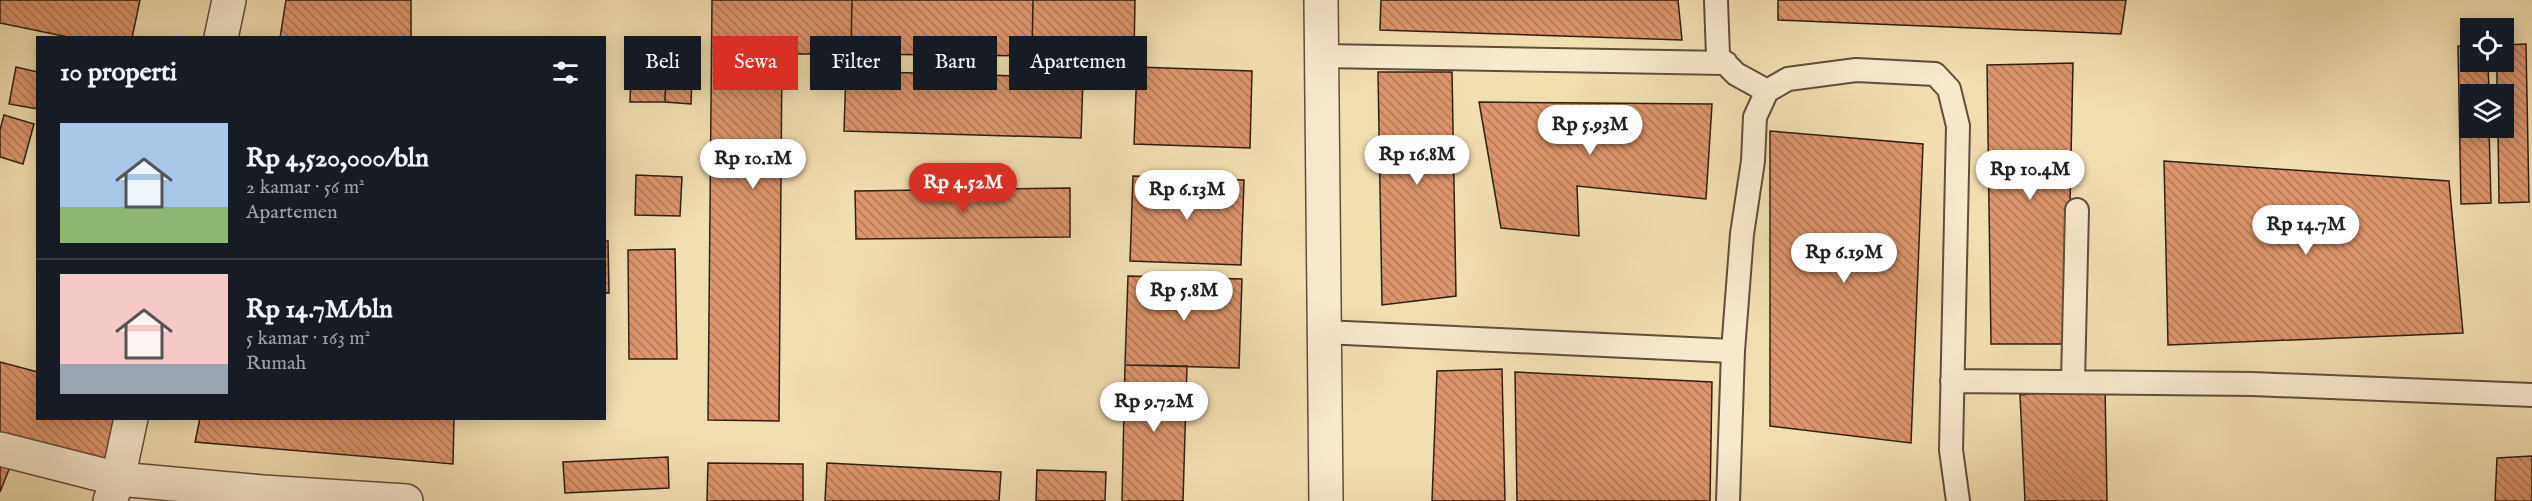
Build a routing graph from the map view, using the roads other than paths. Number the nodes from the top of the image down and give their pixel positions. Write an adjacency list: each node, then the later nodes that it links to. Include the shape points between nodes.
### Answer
1 (230, 0): 4 (street)
2 (1321, 0): 5 (street)
3 (1716, 0): 6 (lane, via 1718,56)
4 (221, 36)
5 (1322, 56): 6 (lane); 9 (street)
6 (1726, 63): 7 (lane, via 1736,74)
7 (1767, 91): 10 (lane, via 1755,117); 11 (lane, via 1788,79 1856,70 1935,74 1949,89 1958,126)
8 (2077, 210): 12 (lane)
9 (1324, 332): 10 (lane); 18 (street)
10 (1733, 351): 19 (lane)
11 (1952, 381): 12 (lane); 20 (lane, via 1951,450)
12 (2073, 382): 13 (lane, via 2252,384)
13 (2532, 395)
14 (131, 420): 16 (street)
15 (0, 449): 16 (street)
16 (114, 490): 17 (street, via 263,492)
17 (406, 501)
18 (1326, 501)
19 (1728, 501)
20 (1958, 501)

